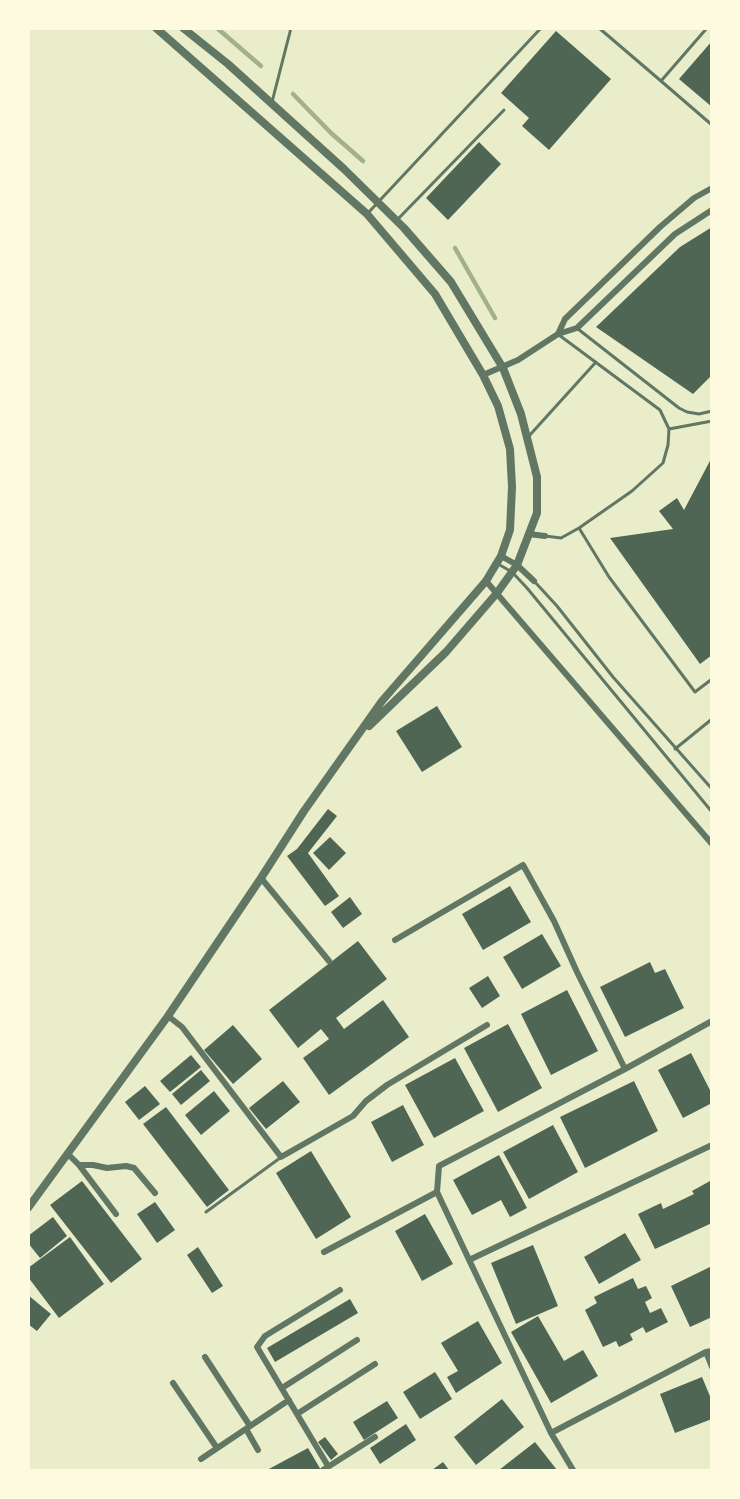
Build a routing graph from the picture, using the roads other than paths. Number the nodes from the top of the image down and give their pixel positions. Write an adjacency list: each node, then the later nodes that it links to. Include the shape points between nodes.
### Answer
1 (156, 28): 14 (street)
2 (183, 28): 8 (street)
3 (291, 28): 8 (lane)
4 (541, 28): 12 (lane)
5 (600, 28): 7 (lane)
6 (707, 28): 7 (lane)
7 (661, 81): 10 (lane)
8 (272, 104): 12 (street)
9 (504, 110): 15 (lane)
10 (711, 125)
11 (711, 188): 17 (street, via 660,227 564,319)
12 (378, 202): 14 (lane); 15 (street)
13 (711, 210): 16 (street, via 675,234)
14 (366, 214): 20 (street, via 435,294)
15 (396, 221): 19 (street, via 451,282)
16 (577, 328): 17 (street); 21 (lane, via 680,408 699,414)
17 (558, 334): 18 (lane); 19 (street)
18 (596, 362): 23 (lane, via 660,410); 24 (lane)
19 (503, 368): 20 (street); 24 (street)
20 (483, 375): 28 (street, via 498,406 510,449 510,530)
21 (711, 411)
22 (711, 421): 23 (lane)
23 (669, 429): 25 (lane, via 663,463)
24 (527, 438): 26 (street, via 537,477 537,513)
25 (579, 528): 27 (lane, via 561,538); 33 (lane, via 609,577 695,692)
26 (529, 534): 27 (street); 29 (street)
27 (545, 536)
28 (499, 560): 29 (street); 30 (street)
29 (515, 568): 31 (street); 32 (street); 39 (lane)
30 (486, 580): 32 (street); 36 (street, via 382,701)
31 (534, 581): 37 (lane)
32 (497, 593): 36 (street, via 446,652); 40 (street)
33 (711, 679)
34 (710, 721): 35 (lane); 37 (lane)
35 (711, 727)
36 (360, 734): 41 (street)
37 (675, 749): 38 (lane)
38 (711, 789)
39 (711, 812)
40 (711, 844)
41 (261, 878): 43 (street); 44 (street)
42 (394, 940): 47 (street, via 523,865)
43 (329, 961)
44 (168, 1016): 49 (street); 50 (street, via 182,1027)
45 (711, 1021): 47 (street)
46 (487, 1025): 50 (street, via 387,1085 353,1116)
47 (625, 1069): 52 (street, via 439,1166)
48 (711, 1145): 58 (street)
49 (68, 1154): 51 (street); 54 (street)
50 (281, 1157): 55 (lane)
51 (79, 1165): 53 (street, via 134,1168); 56 (street)
52 (437, 1192): 57 (street); 58 (street)
53 (155, 1193)
54 (28, 1208)
55 (206, 1212)
56 (116, 1214)
57 (324, 1252)
58 (469, 1260): 70 (street)
59 (340, 1290): 66 (street, via 261,1340 257,1347)
60 (357, 1340): 66 (street)
61 (709, 1351): 64 (street); 70 (street)
62 (205, 1357): 69 (street)
63 (375, 1364): 68 (street)
64 (711, 1367)
65 (173, 1383): 72 (street)
66 (282, 1388): 67 (street)
67 (289, 1400): 68 (street); 69 (street)
68 (297, 1413): 75 (street)
69 (248, 1428): 72 (street); 73 (street)
70 (551, 1433): 76 (street)
71 (375, 1437): 75 (street)
72 (217, 1448): 74 (street)
73 (258, 1450)
74 (201, 1459)
75 (326, 1468)
76 (573, 1470)

